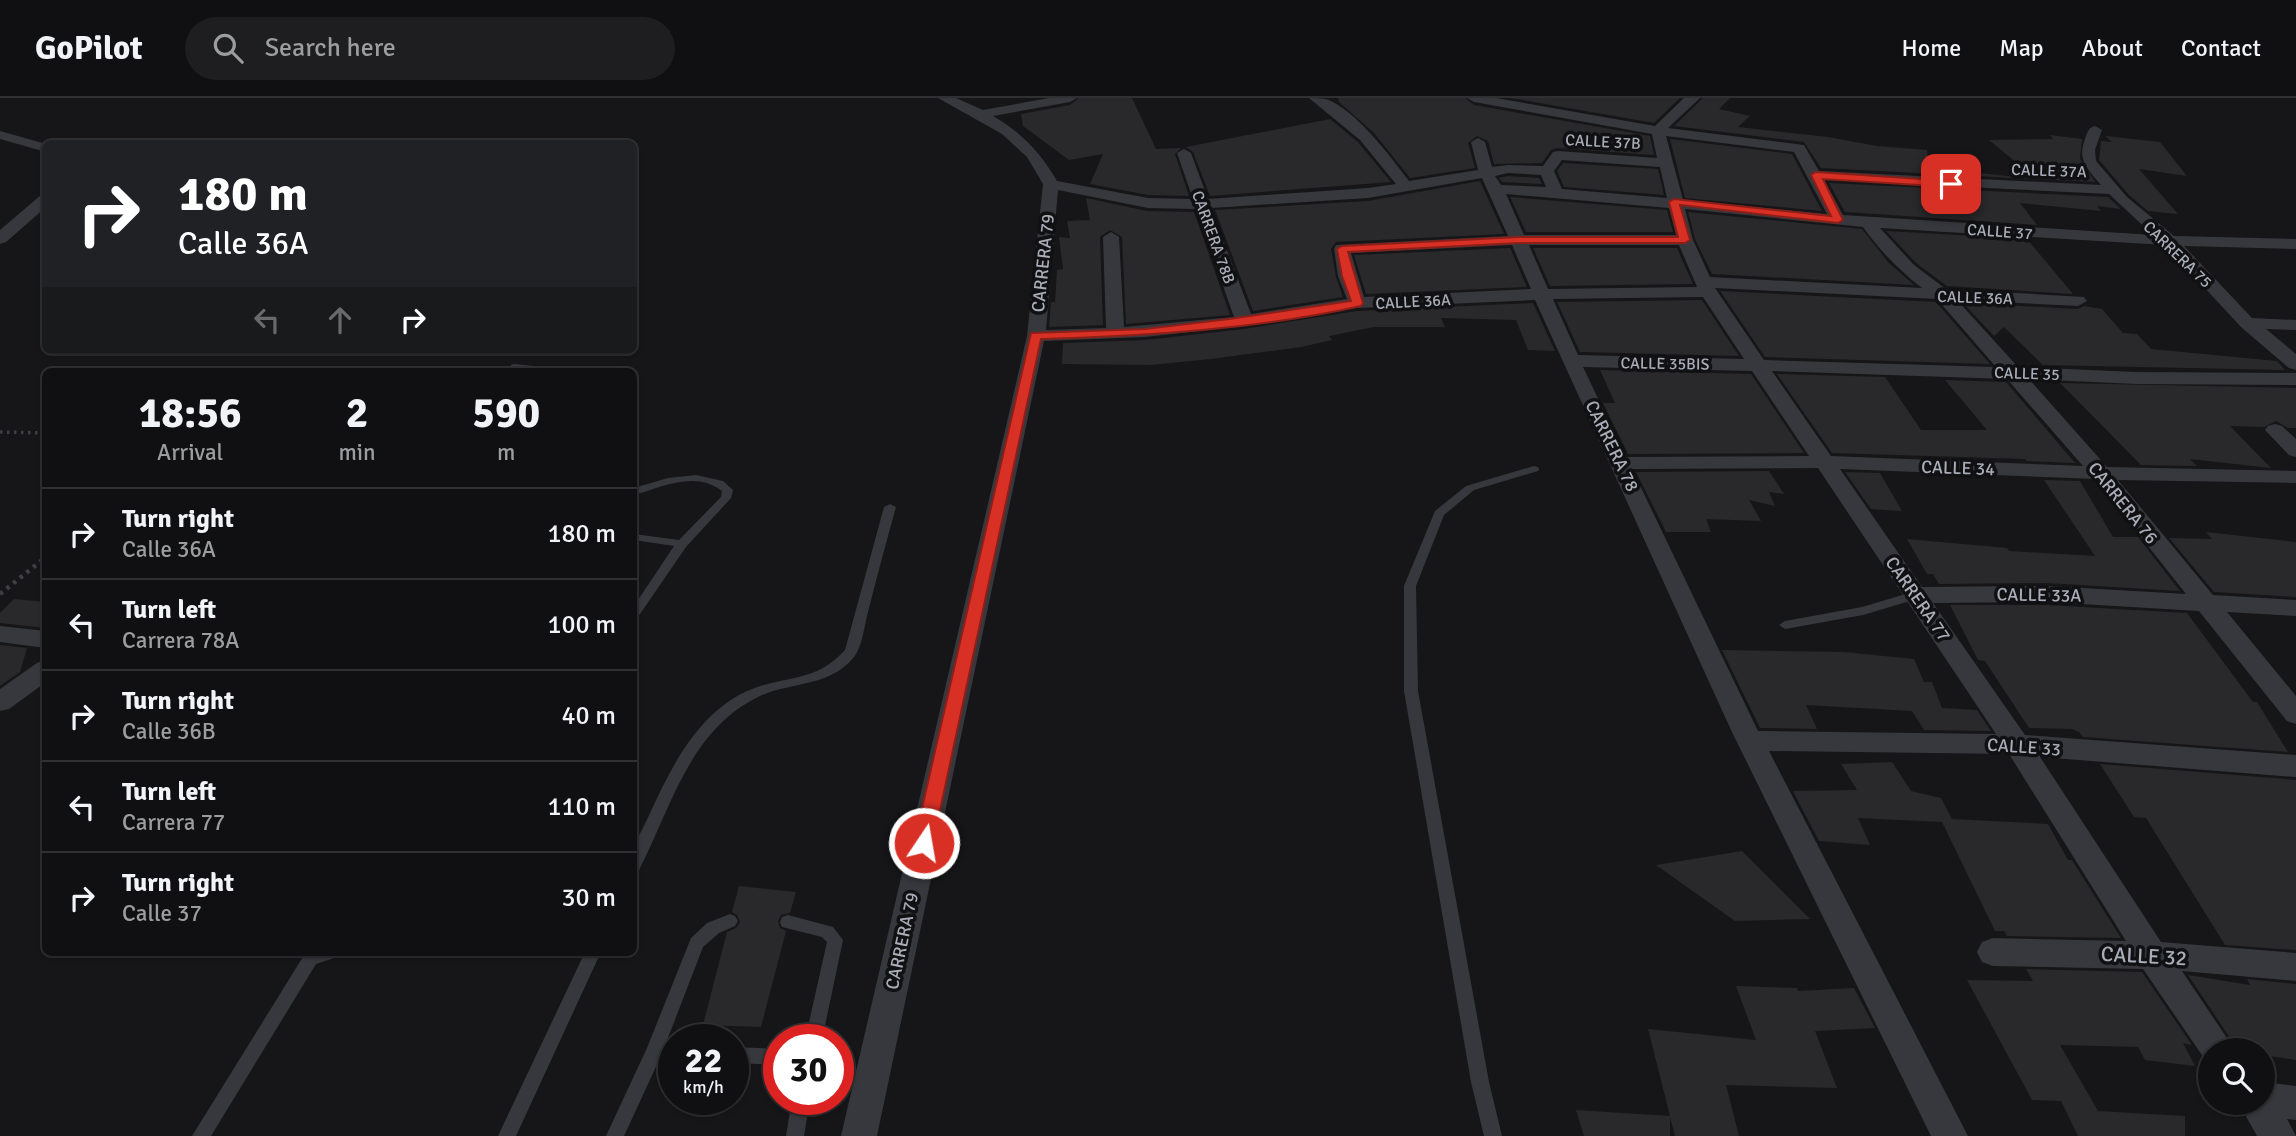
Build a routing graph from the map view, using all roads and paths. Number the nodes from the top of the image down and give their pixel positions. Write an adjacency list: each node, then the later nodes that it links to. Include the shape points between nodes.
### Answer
1 (945, 98): 6 (street)
2 (1070, 98): 6 (street)
3 (1316, 98): 18 (street, via 1354,122)
4 (1474, 98): 8 (street)
5 (1693, 98): 8 (street)
6 (984, 114): 17 (street, via 1043,165)
7 (2095, 130): 19 (street, CARRERA 75, via 2089,162)
8 (1658, 131): 13 (street, CARRERA 77); 15 (street, via 1799,148)
9 (0, 135): 11 (street)
10 (1479, 145): 16 (street, CARRERA 78)
11 (42, 147)
12 (1184, 153): 23 (street, CARRERA 78B)
13 (1665, 163): 14 (street, CALLE 37B, via 1565,155 1554,157); 22 (street, CARRERA 77)
14 (1547, 171): 16 (street, via 1508,169); 20 (street)
15 (1816, 175): 19 (street, CALLE 37A); 24 (street)
16 (1491, 181): 18 (street); 20 (street, CALLE 37); 28 (street, CARRERA 78)
17 (1051, 184): 23 (street, via 1148,203); 41 (street, CARRERA 79)
18 (1405, 186): 23 (street, via 1368,193)
19 (2113, 190): 30 (street, CARRERA 75)
20 (1556, 191): 22 (street, CALLE 37)
21 (42, 202): 27 (street)
22 (1674, 202): 24 (street, CALLE 37); 29 (street, CARRERA 77)
23 (1203, 204): 37 (street, CARRERA 78B)
24 (1838, 220): 25 (street, CALLE 37)
25 (1868, 222): 30 (street, CALLE 37); 34 (street, CARRERA 76, via 1908,269)
26 (1111, 237): 40 (street)
27 (0, 239)
28 (1519, 240): 29 (street); 33 (street, CARRERA 78); 36 (street, via 1342,249)
29 (1685, 240): 32 (street, CARRERA 77)
30 (2171, 242): 31 (street, CALLE 37); 38 (street, CARRERA 75)
31 (2296, 244)
32 (1707, 287): 33 (street, CALLE 36A); 34 (street, CALLE 36A); 44 (street, CARRERA 77)
33 (1542, 294): 36 (street, CALLE 36A); 42 (street, CARRERA 78)
34 (1944, 296): 35 (street, CALLE 36A); 47 (street, CARRERA 76)
35 (2078, 301)
36 (1357, 303): 37 (street, CALLE 36A)
37 (1244, 321): 40 (street, CALLE 36A)
38 (2247, 323): 39 (street); 43 (street, CARRERA 75)
39 (2296, 325)
40 (1115, 334): 41 (street, CALLE 36A)
41 (1036, 336): 97 (street, CARRERA 79)
42 (1572, 361): 44 (street, CALLE 35BIS); 54 (street, CARRERA 78)
43 (2296, 364)
44 (1758, 365): 47 (street, CALLE 35); 53 (street, CARRERA 77)
45 (514, 367): 46 (lane)
46 (524, 368)
47 (2011, 373): 48 (street, CALLE 35); 56 (street, CARRERA 76)
48 (2296, 379)
49 (2275, 430): 52 (street)
50 (0, 432): 51 (path)
51 (42, 433)
52 (2296, 451)
53 (1823, 462): 54 (street, CALLE 34); 56 (street, CALLE 34); 64 (street, CARRERA 77)
54 (1621, 463): 74 (street, CARRERA 78)
55 (1534, 469): 98 (lane, via 1470,488 1439,513 1409,586 1411,691)
56 (2101, 473): 57 (street, CALLE 34); 65 (street, CARRERA 76)
57 (2296, 477)
58 (637, 491): 61 (lane, via 664,480 703,479 728,490 726,498)
59 (890, 507): 77 (lane, via 851,652 839,667 820,678 754,694 720,715 687,752)
60 (637, 537): 61 (lane)
61 (682, 544): 67 (lane)
62 (42, 560): 63 (path)
63 (0, 594)
64 (1916, 595): 65 (street, CALLE 33A, via 2047,594); 68 (lane, CALLE 33A, via 1863,611); 75 (street, CARRERA 77)
65 (2203, 601): 66 (street, CALLE 33A); 73 (street, CARRERA 76)
66 (2296, 608)
67 (637, 610)
68 (1785, 625)
69 (0, 635): 70 (street)
70 (42, 640)
71 (42, 672): 72 (street)
72 (0, 702)
73 (2296, 714)
74 (1752, 741): 75 (street, CALLE 33); 99 (street, CARRERA 78)
75 (2017, 744): 76 (street, CALLE 33); 81 (street, CARRERA 77)
76 (2296, 766)
77 (637, 860)
78 (730, 921): 87 (lane, via 713,928 697,943)
79 (788, 922): 85 (lane, via 827,932 835,940)
80 (1993, 952): 81 (street, CALLE 32)
81 (2152, 955): 84 (street, CALLE 32); 86 (street, CARRERA 77)
82 (313, 956): 93 (lane)
83 (591, 956): 94 (lane)
84 (2296, 967)
85 (817, 1024)
86 (2210, 1038)
87 (654, 1050): 88 (lane); 95 (lane)
88 (658, 1050)
89 (2275, 1100): 90 (street)
90 (2296, 1103)
91 (798, 1115): 96 (lane)
92 (2264, 1115): 100 (street)
93 (201, 1136)
94 (506, 1136)
95 (615, 1136)
96 (794, 1136)
97 (859, 1136)
98 (1493, 1136)
99 (1950, 1136)
100 (2278, 1136)

